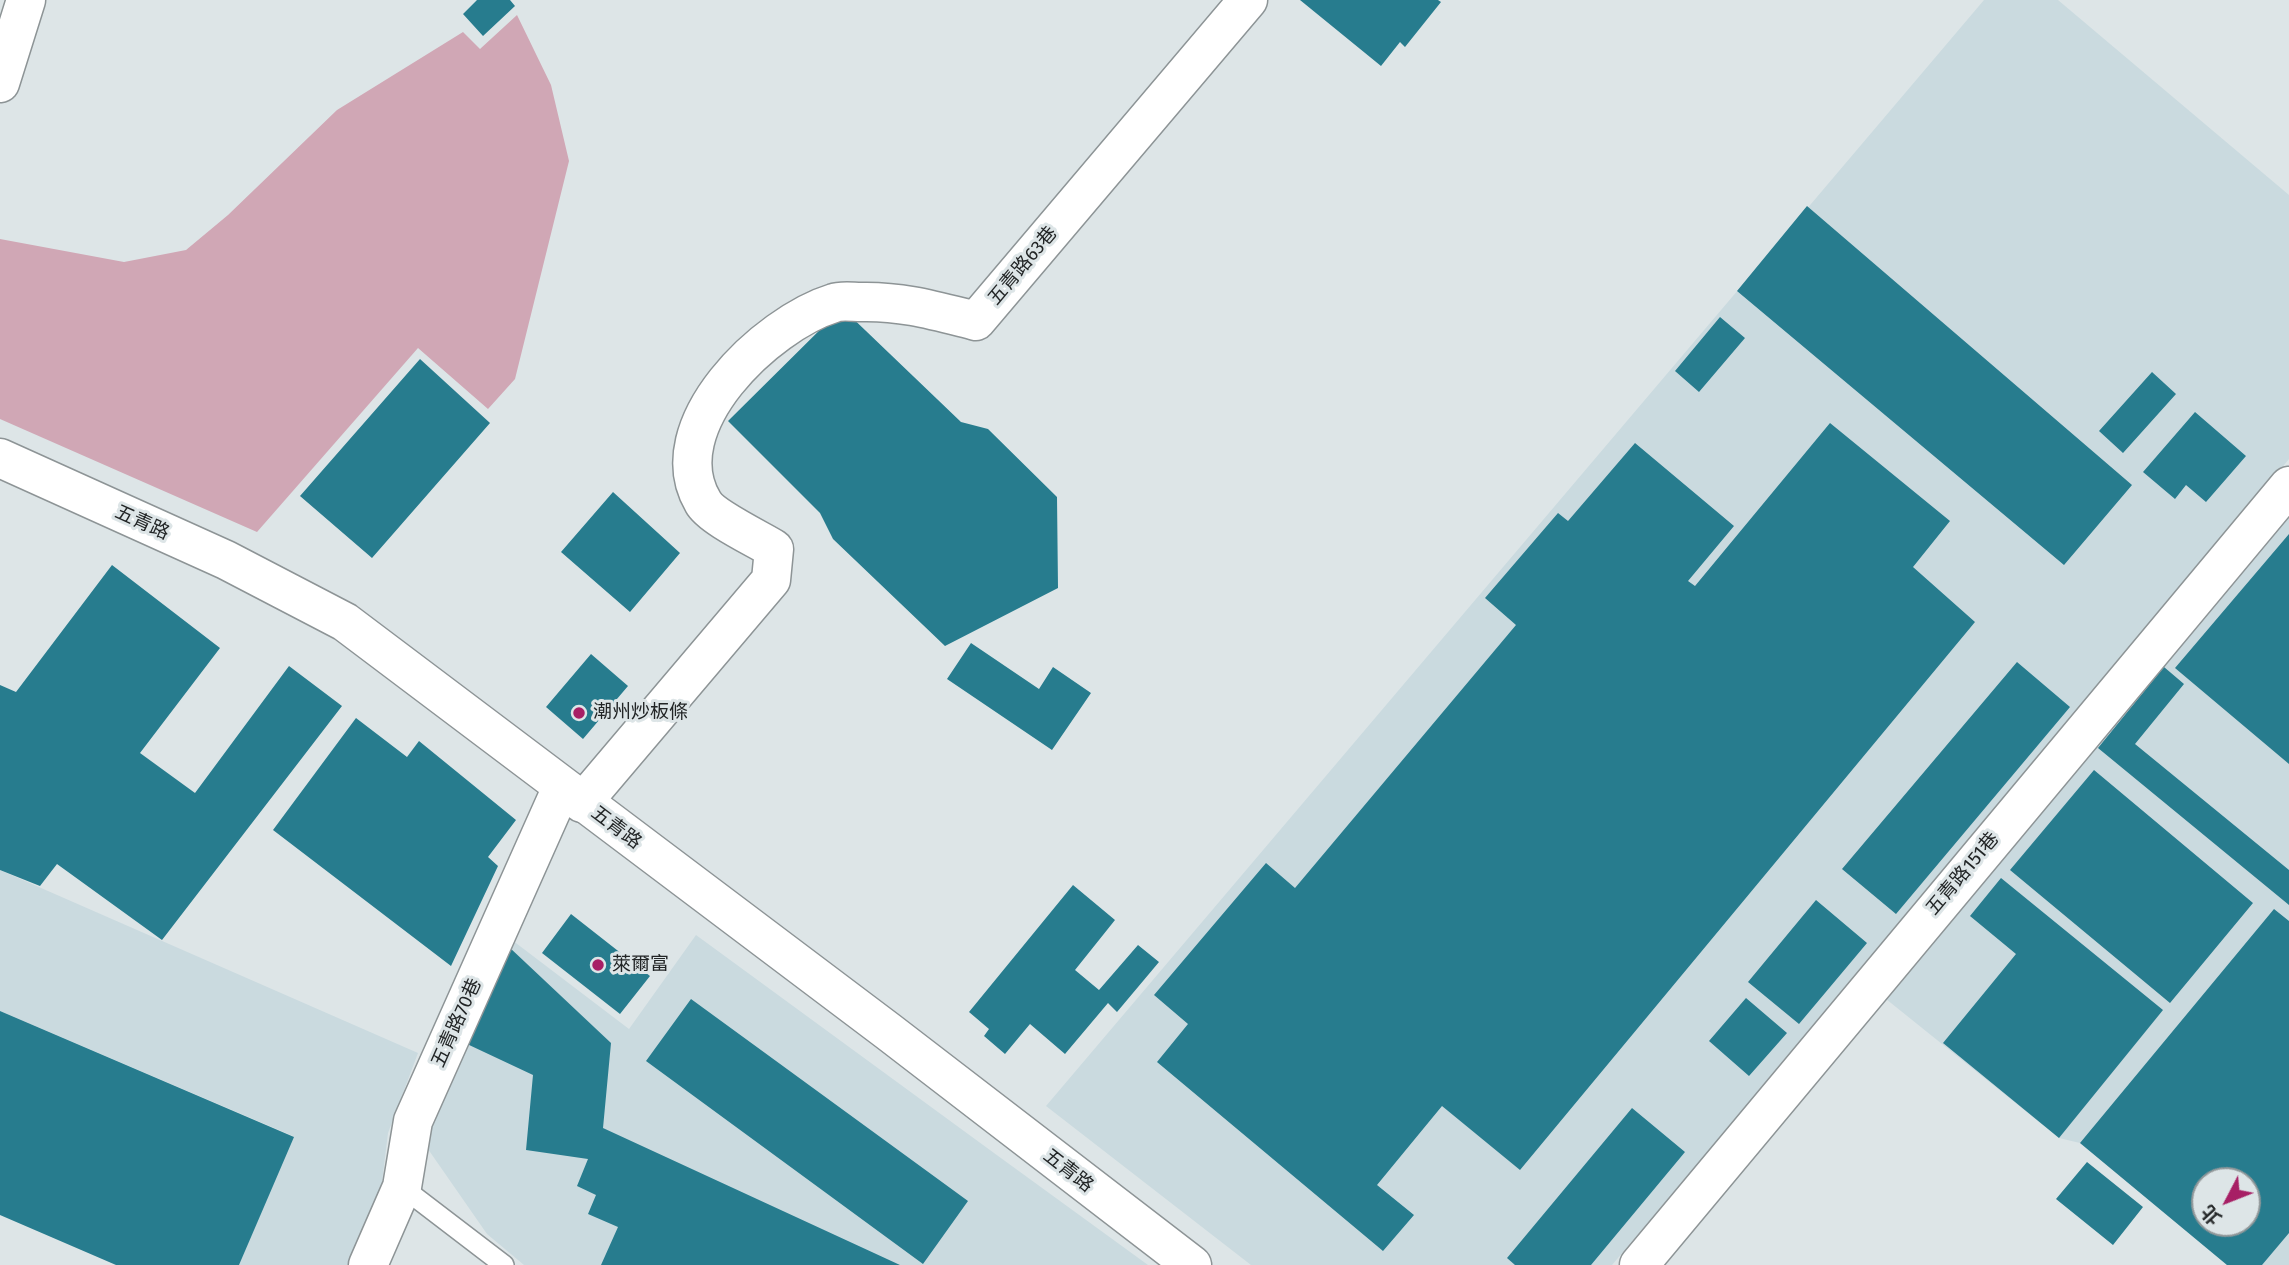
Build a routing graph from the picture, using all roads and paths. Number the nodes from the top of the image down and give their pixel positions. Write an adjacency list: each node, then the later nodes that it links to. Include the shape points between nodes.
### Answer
1 (1248, 0): 6 (street, 五青路63巷, via 976,321 897,301 836,302 776,331 732,372 697,431 692,481 704,506 774,549 771,580)
2 (26, 1): 3 (street)
3 (0, 83)
4 (0, 458): 6 (street, 五青路, via 226,560 345,622)
5 (2289, 486): 11 (street, 五青路151巷)
6 (572, 795): 7 (street, 五青路70巷, via 413,1121); 10 (street, 五青路)
7 (402, 1187): 8 (street, 五青路70巷); 9 (lane)
8 (368, 1265)
9 (505, 1265)
10 (1192, 1265)
11 (1639, 1265)

